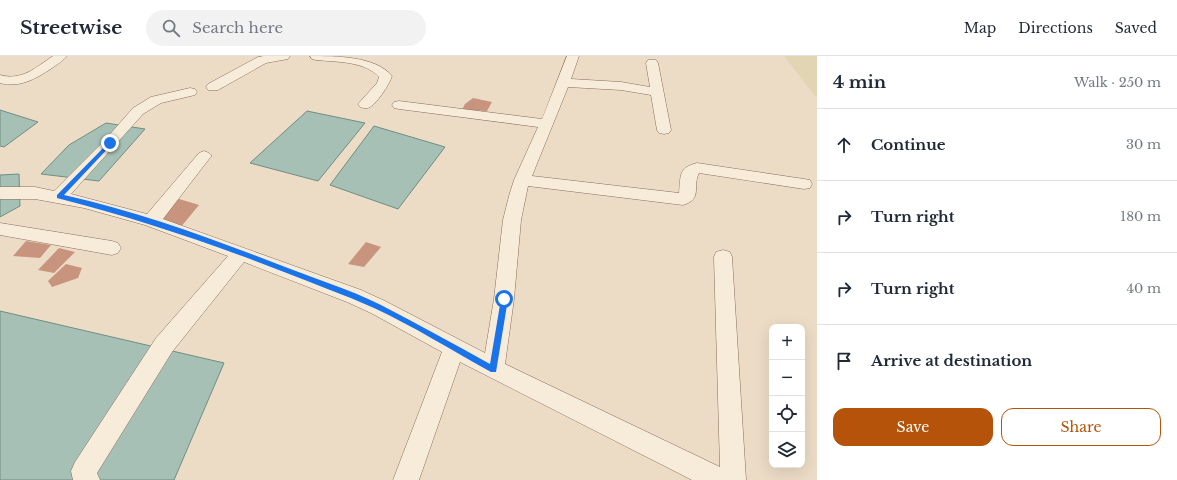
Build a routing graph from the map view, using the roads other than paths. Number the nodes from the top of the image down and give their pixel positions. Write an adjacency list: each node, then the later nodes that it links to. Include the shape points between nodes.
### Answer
1 (61, 56): 8 (street, via 25,78 14,81)
2 (284, 56): 6 (street)
3 (572, 56): 9 (street)
4 (325, 57): 13 (street, via 382,70 386,76 383,84)
5 (245, 58): 6 (street)
6 (258, 62): 10 (street)
7 (652, 63): 12 (street)
8 (0, 79)
9 (564, 83): 12 (street, via 621,86); 15 (street)
10 (213, 87)
11 (190, 92): 21 (street, via 156,100 138,111)
12 (657, 92): 16 (street)
13 (365, 104)
14 (399, 105): 15 (street)
15 (547, 124): 18 (street)
16 (664, 130)
17 (204, 156): 22 (street)
18 (522, 180): 19 (street, via 683,199 687,197 690,171 697,168); 28 (street, via 512,220)
19 (804, 184)
20 (0, 192): 21 (street)
21 (60, 196): 22 (street)
22 (151, 222): 25 (street)
23 (0, 229): 24 (street)
24 (112, 248)
25 (241, 253): 27 (street, via 378,307); 29 (street, via 164,345 147,370 84,471)
26 (723, 257): 32 (street)
27 (454, 350): 28 (street); 30 (street)
28 (493, 370): 31 (street)
29 (87, 480)
30 (406, 480)
31 (719, 480)
32 (733, 480)

